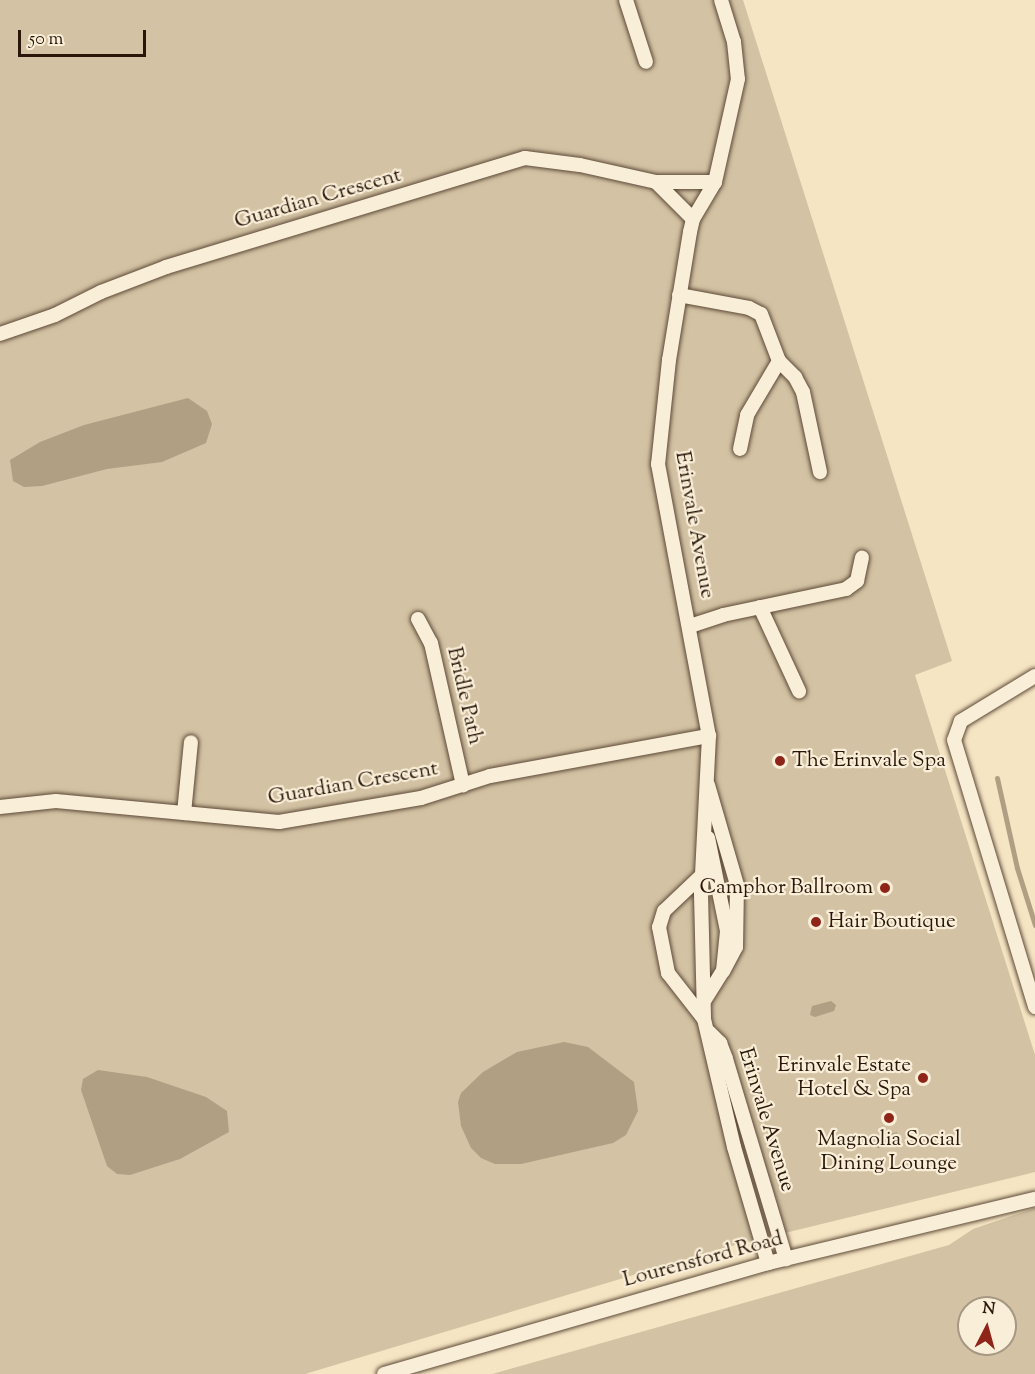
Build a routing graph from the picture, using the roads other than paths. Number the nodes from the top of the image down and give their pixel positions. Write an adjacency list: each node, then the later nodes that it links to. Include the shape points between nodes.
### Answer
1 (626, 0): 3 (street)
2 (721, 0): 5 (street, Erinvale Avenue, via 734,42 738,79)
3 (646, 62)
4 (657, 182): 5 (street, Guardian Crescent); 6 (street); 8 (street, Guardian Crescent, via 525,158 166,267)
5 (715, 182): 6 (street, Erinvale Avenue)
6 (693, 219): 7 (street, Erinvale Avenue)
7 (679, 295): 9 (street, via 757,310); 15 (street, Erinvale Avenue, via 658,464)
8 (0, 334)
9 (779, 361): 10 (street, via 747,415); 11 (street, via 795,376 803,392)
10 (740, 449)
11 (820, 472)
12 (862, 558): 13 (street, via 857,581 846,589)
13 (760, 607): 15 (street); 17 (street)
14 (418, 619): 21 (street, Bridle Path, via 431,643)
15 (690, 626): 18 (street, Erinvale Avenue)
16 (1035, 676): 28 (street, via 961,722 954,740)
17 (799, 691)
18 (709, 736): 20 (street, Erinvale Avenue); 21 (street, Guardian Crescent, via 601,754)
19 (191, 742): 23 (street)
20 (706, 780): 24 (street, Erinvale Avenue); 26 (street, via 736,885 736,947)
21 (463, 785): 23 (street, Guardian Crescent, via 421,798 279,822)
22 (0, 807): 23 (street, Guardian Crescent, via 56,801)
23 (184, 813)
24 (705, 828): 25 (street, Erinvale Avenue); 26 (street, via 726,920)
25 (702, 875): 27 (street, Erinvale Avenue); 29 (street, via 663,911 659,927 668,973)
26 (723, 972): 27 (street)
27 (704, 1000): 29 (street, Erinvale Avenue)
28 (1035, 1008)
29 (707, 1026): 31 (street, Erinvale Avenue, via 726,1059); 32 (street, Erinvale Avenue, via 734,1147)
30 (1035, 1199): 31 (street, Lourensford Road)
31 (786, 1259): 32 (street, Lourensford Road)
32 (768, 1263): 33 (street, Lourensford Road)
33 (384, 1374)

